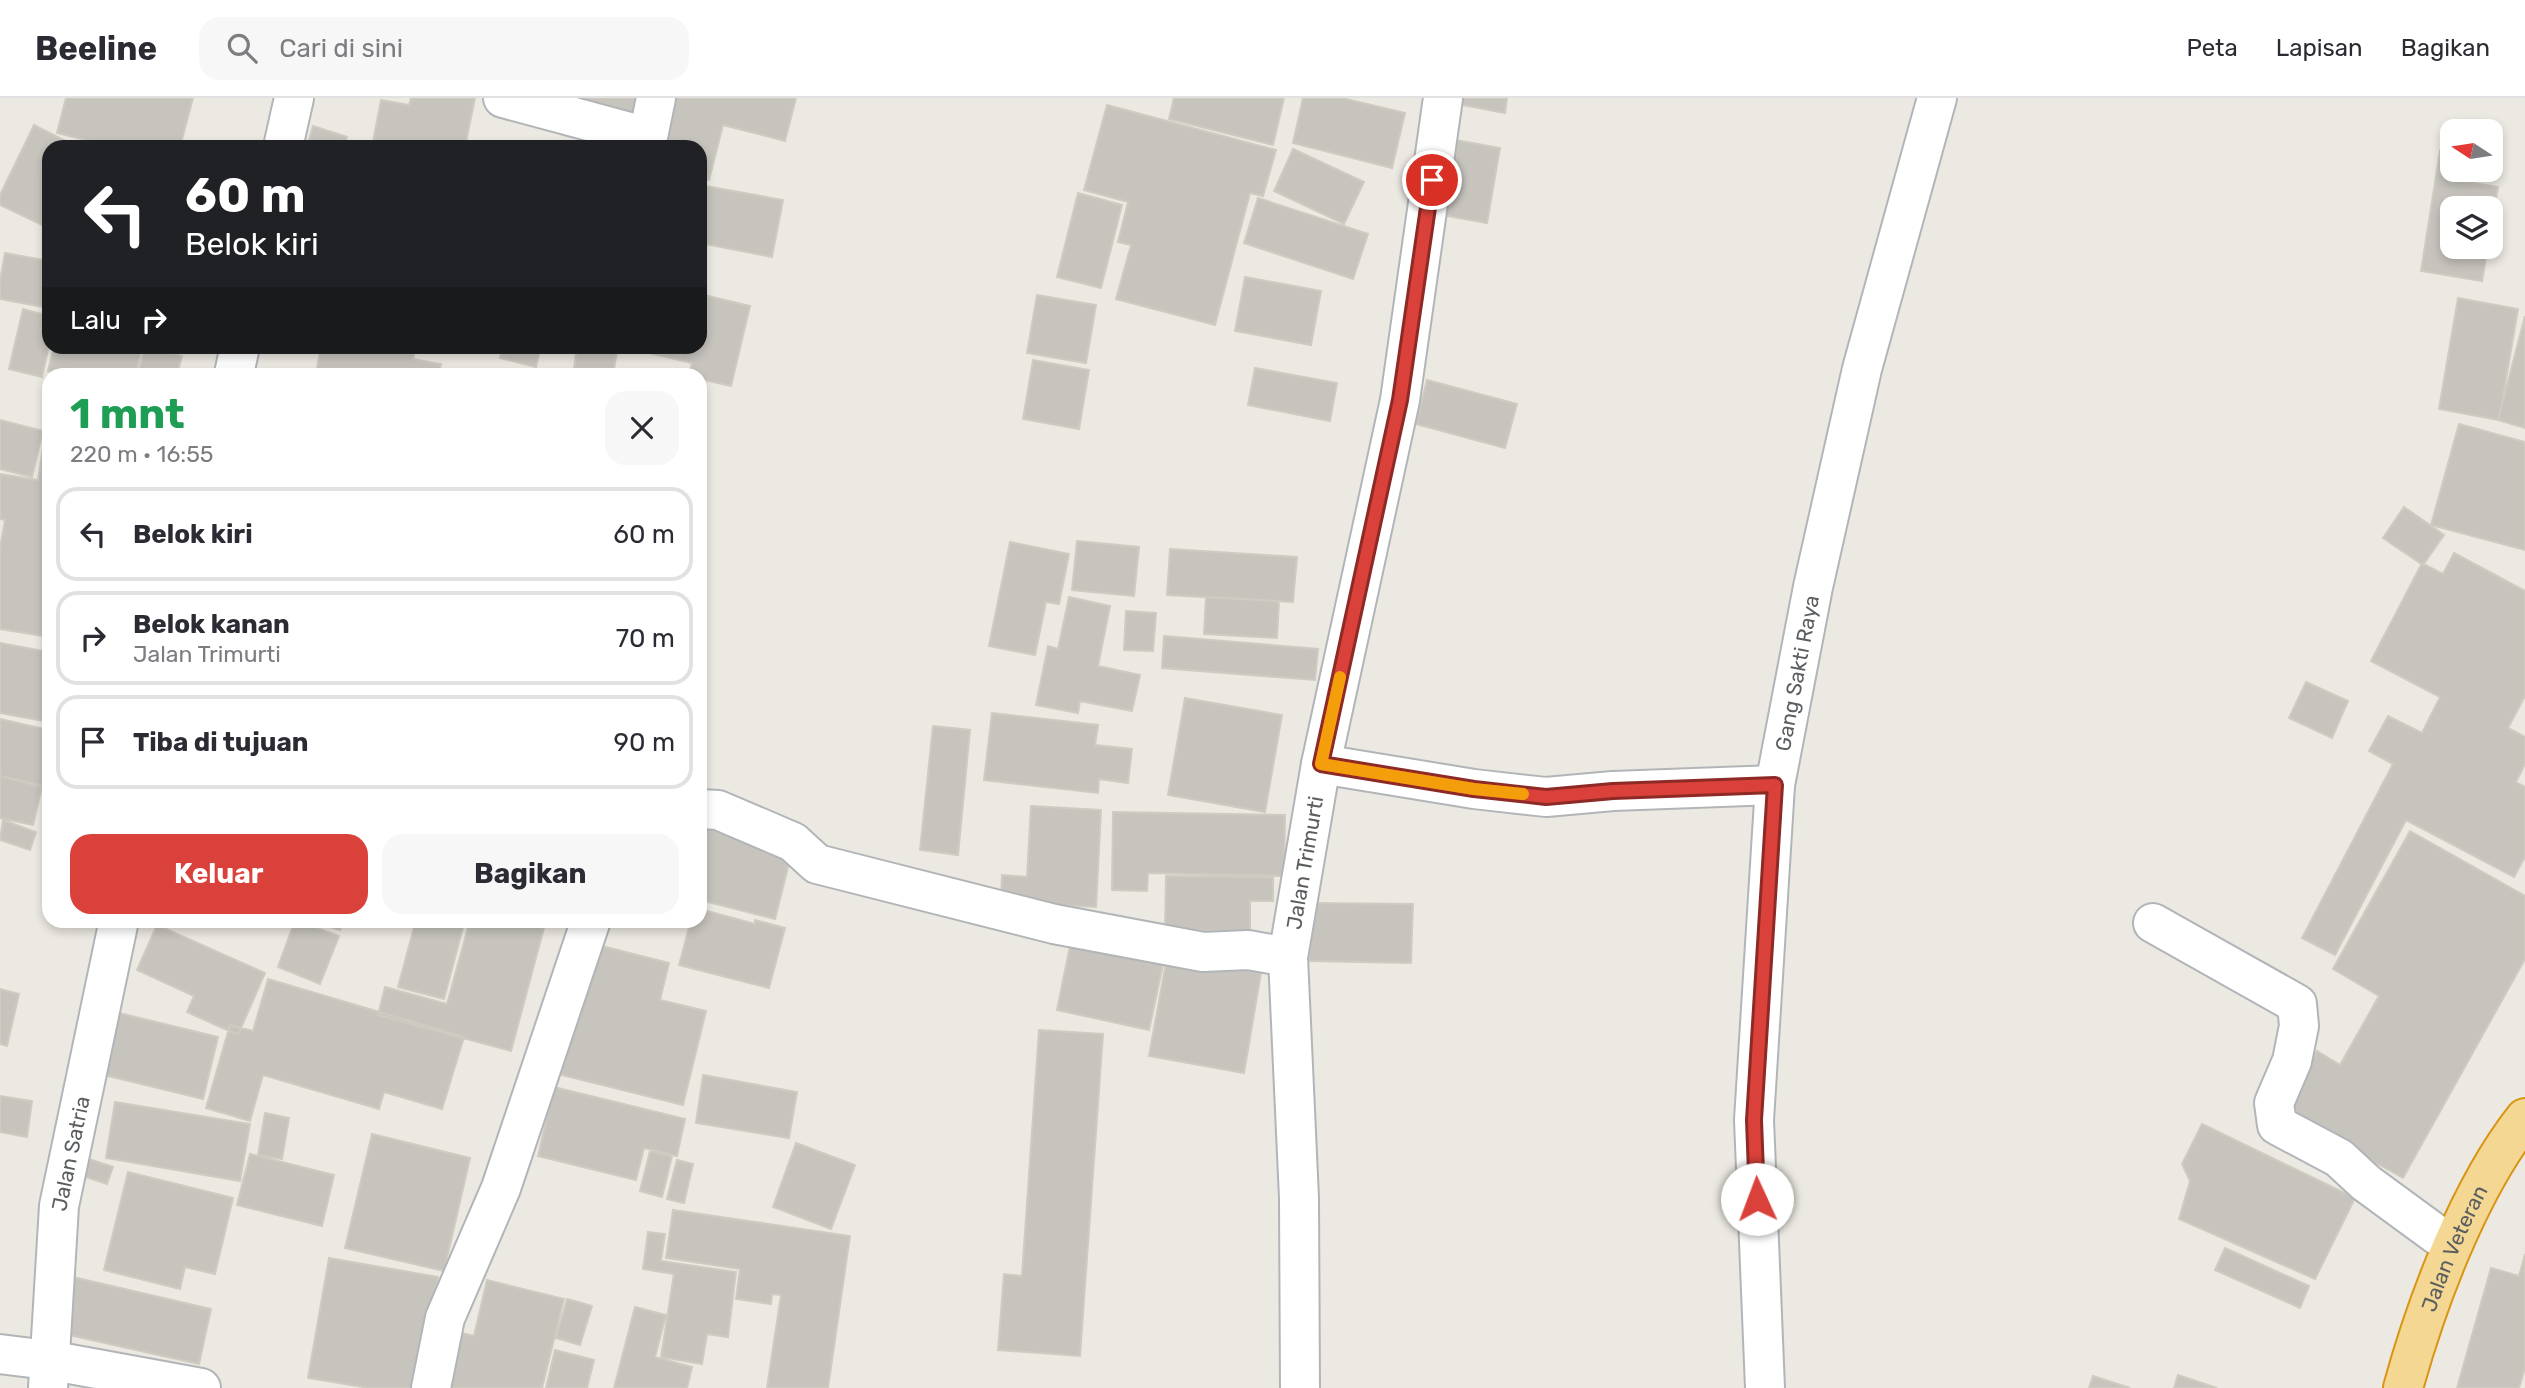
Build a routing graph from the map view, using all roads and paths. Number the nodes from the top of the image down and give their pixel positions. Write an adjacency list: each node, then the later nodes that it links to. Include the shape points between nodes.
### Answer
1 (294, 98): 6 (street)
2 (503, 98): 3 (street, via 648,137)
3 (656, 98)
4 (1443, 98): 7 (street, Jalan Trimurti, via 1400,400)
5 (1937, 98): 8 (street, Gang Sakti Raya, via 1862,369)
6 (285, 140)
7 (1321, 764): 8 (street, via 1546,797); 13 (street, Jalan Trimurti)
8 (1775, 785): 21 (street, Gang Sakti Raya, via 1754,1120)
9 (707, 809): 13 (street, via 793,842 817,864 1054,924 1203,952 1248,950)
10 (2153, 923): 15 (street, via 2297,1004 2300,1026 2292,1061 2274,1103 2277,1125 2339,1158)
11 (117, 928): 17 (street, Jalan Satria, via 59,1206)
12 (588, 928): 19 (street, via 501,1188 445,1318)
13 (1288, 957): 20 (street, Jalan Trimurti, via 1299,1198)
14 (2525, 1118): 15 (highway, Jalan Veteran)
15 (2445, 1239): 22 (highway, Jalan Veteran)
16 (0, 1354): 17 (street)
17 (48, 1374): 18 (street)
18 (201, 1388)
19 (431, 1388)
20 (1300, 1388)
21 (1765, 1388)
22 (2403, 1388)

